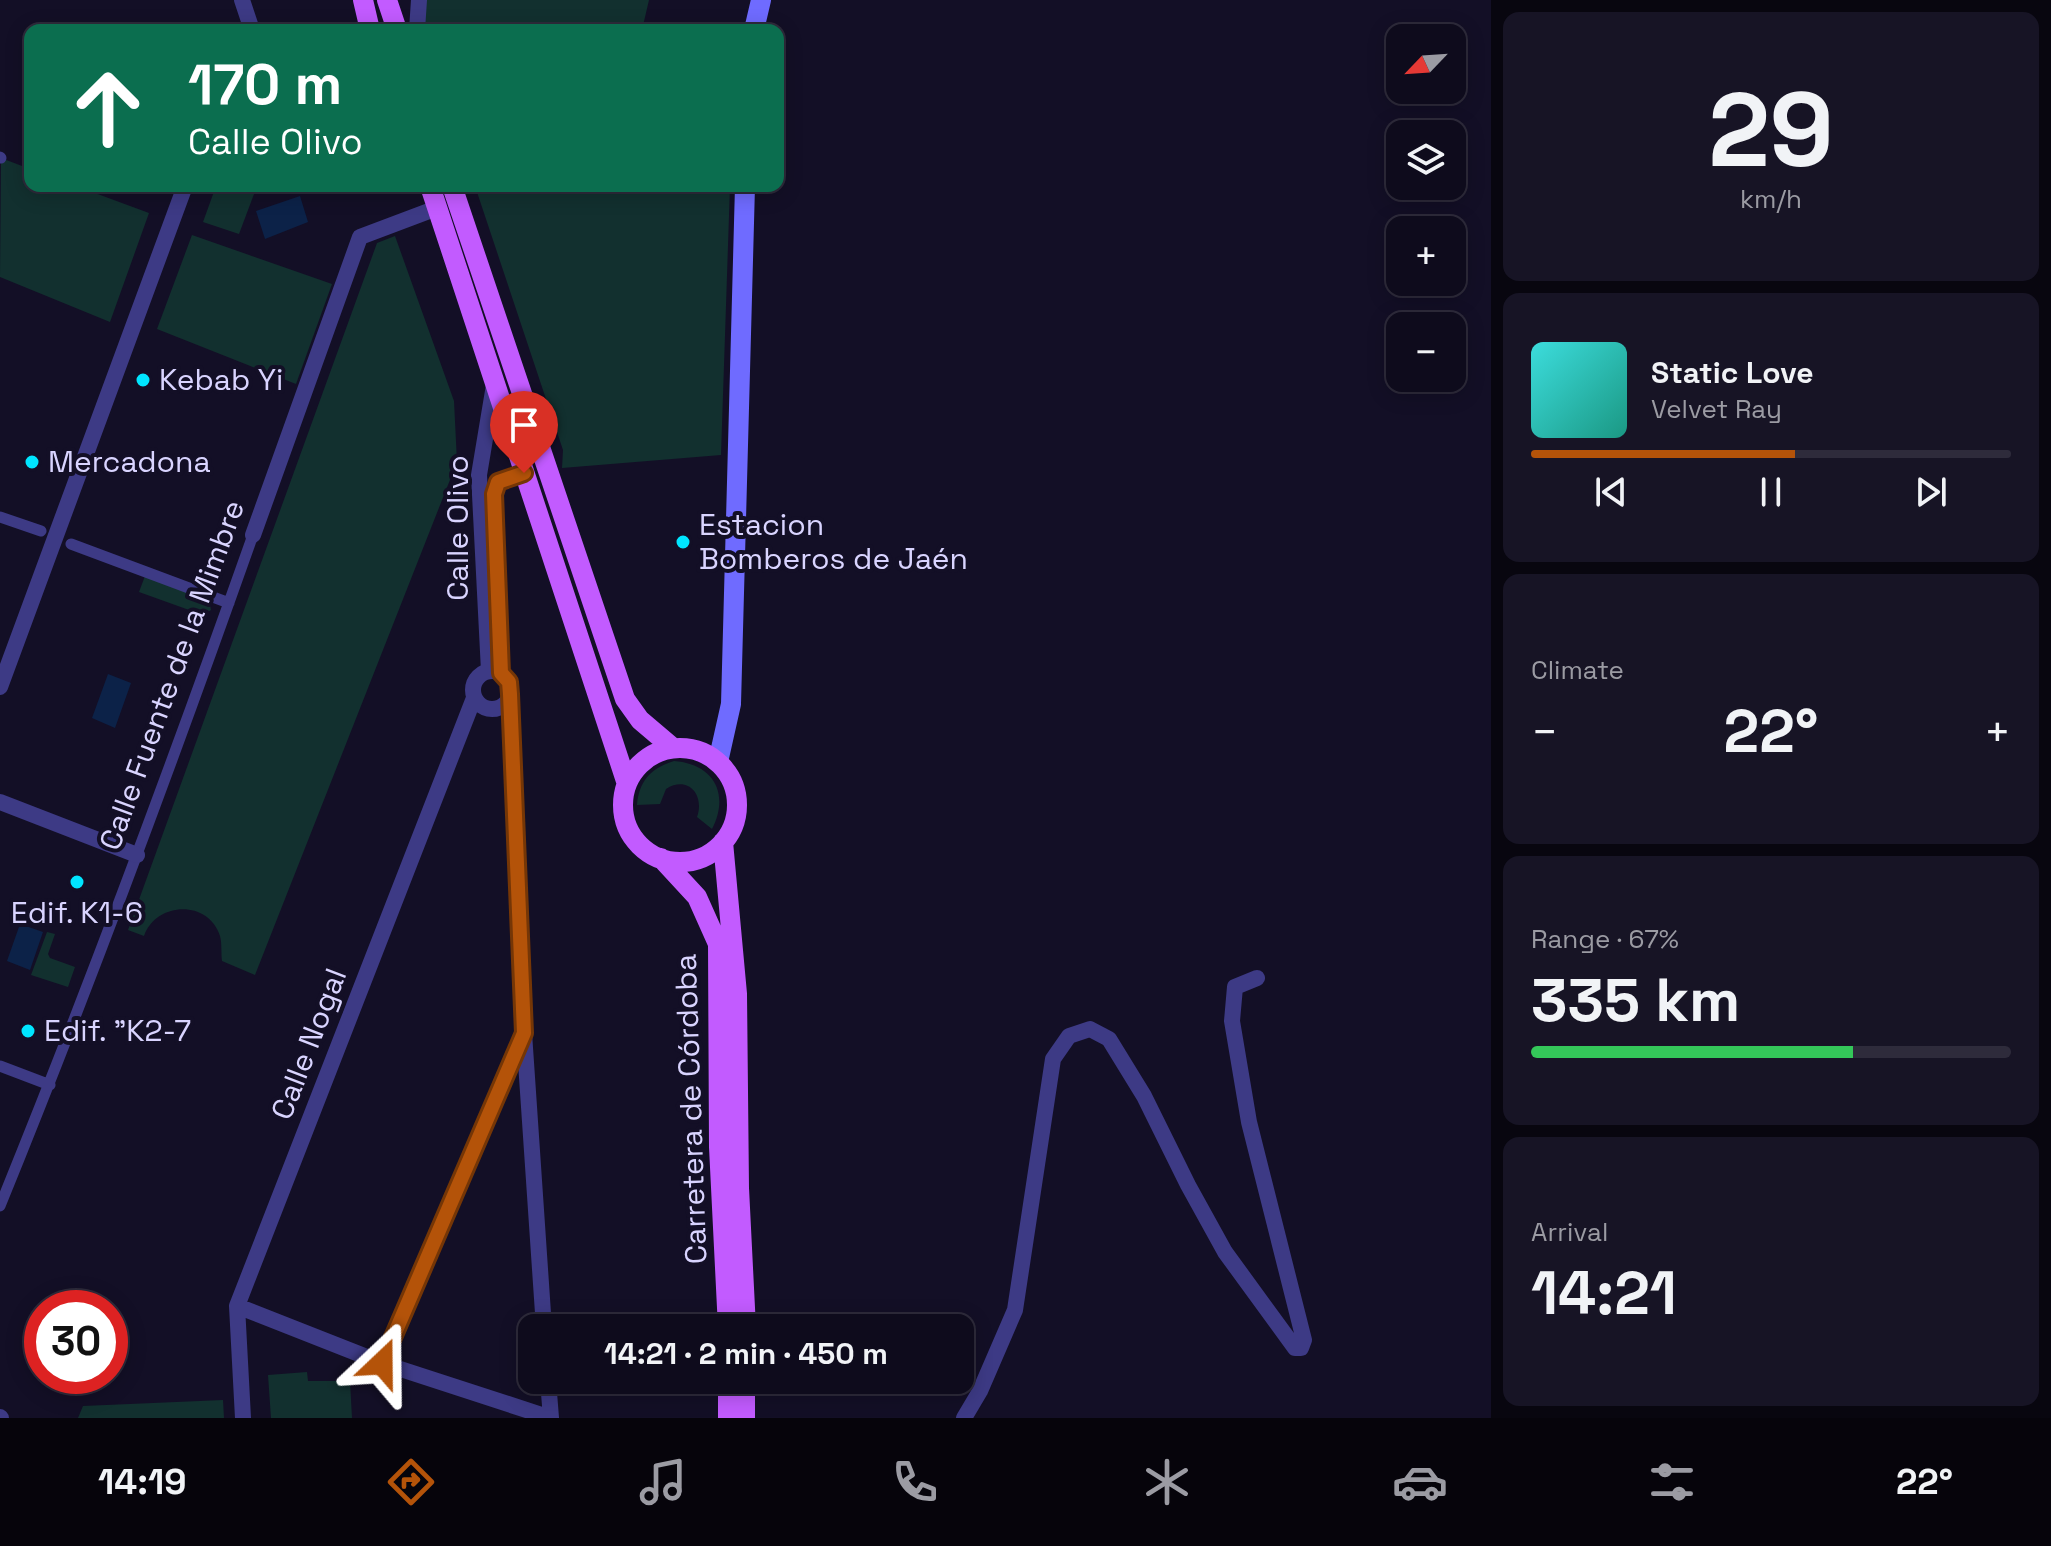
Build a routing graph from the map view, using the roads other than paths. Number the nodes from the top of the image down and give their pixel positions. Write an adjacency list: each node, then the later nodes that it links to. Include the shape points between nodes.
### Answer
1 (242, 0): 6 (street)
2 (363, 0): 7 (main road)
3 (387, 0): 8 (main road)
4 (419, 0): 9 (street)
5 (761, 0): 10 (main road)
6 (250, 24)
7 (369, 24)
8 (394, 24)
9 (417, 24)
10 (755, 24)
11 (183, 192): 24 (street)
12 (432, 192): 15 (main road)
13 (454, 192): 27 (main road, via 625,699)
14 (745, 192): 28 (main road, via 731,704)
15 (437, 208): 16 (main road); 20 (street, Calle Fuente de la Mimbre, via 360,237)
16 (494, 385): 17 (main road); 23 (street, Calle Olivo, via 479,475)
17 (524, 473): 23 (street, Calle Olivo, via 498,482 494,494); 29 (main road)
18 (0, 517): 19 (street)
19 (41, 531)
20 (253, 535): 22 (street, Calle Fuente de la Mimbre)
21 (71, 544): 22 (street)
22 (229, 603): 32 (street, Calle Fuente de la Mimbre)
23 (495, 672): 25 (street, via 509,682); 26 (street, via 479,676)
24 (0, 687)
25 (510, 694): 26 (street, via 494,709 482,707); 35 (street)
26 (474, 698): 39 (street, Calle Nogal)
27 (673, 748): 28 (main road, via 701,752); 29 (main road, via 648,757)
28 (718, 762): 31 (main road, via 736,792 737,810)
29 (627, 784): 33 (main road, via 625,820 639,843)
30 (0, 802): 32 (street)
31 (723, 842): 33 (main road, via 695,860); 42 (main road, Carretera de Córdoba, via 737,994)
32 (137, 855): 37 (street, Calle Fuente de la Mimbre)
33 (661, 858): 41 (main road, Carretera de Córdoba, via 697,897 718,944 719,1147)
34 (1257, 978): 51 (street, via 1235,987 1232,1021 1252,1137 1304,1340 1301,1348 1295,1348 1225,1252 1144,1096 1109,1039 1090,1029 1069,1036 1053,1059 1015,1310)
35 (524, 1033): 40 (street); 43 (street)
36 (0, 1066): 37 (street)
37 (50, 1085): 38 (street, Calle Fuente de la Mimbre)
38 (0, 1206)
39 (237, 1306): 43 (street); 47 (street, Calle Nogal)
40 (543, 1314)
41 (727, 1314)
42 (745, 1314)
43 (382, 1363): 48 (street)
44 (549, 1394): 48 (street)
45 (728, 1394): 49 (main road)
46 (745, 1394): 50 (main road)
47 (243, 1418)
48 (551, 1418)
49 (728, 1418)
50 (745, 1418)
51 (964, 1418)

